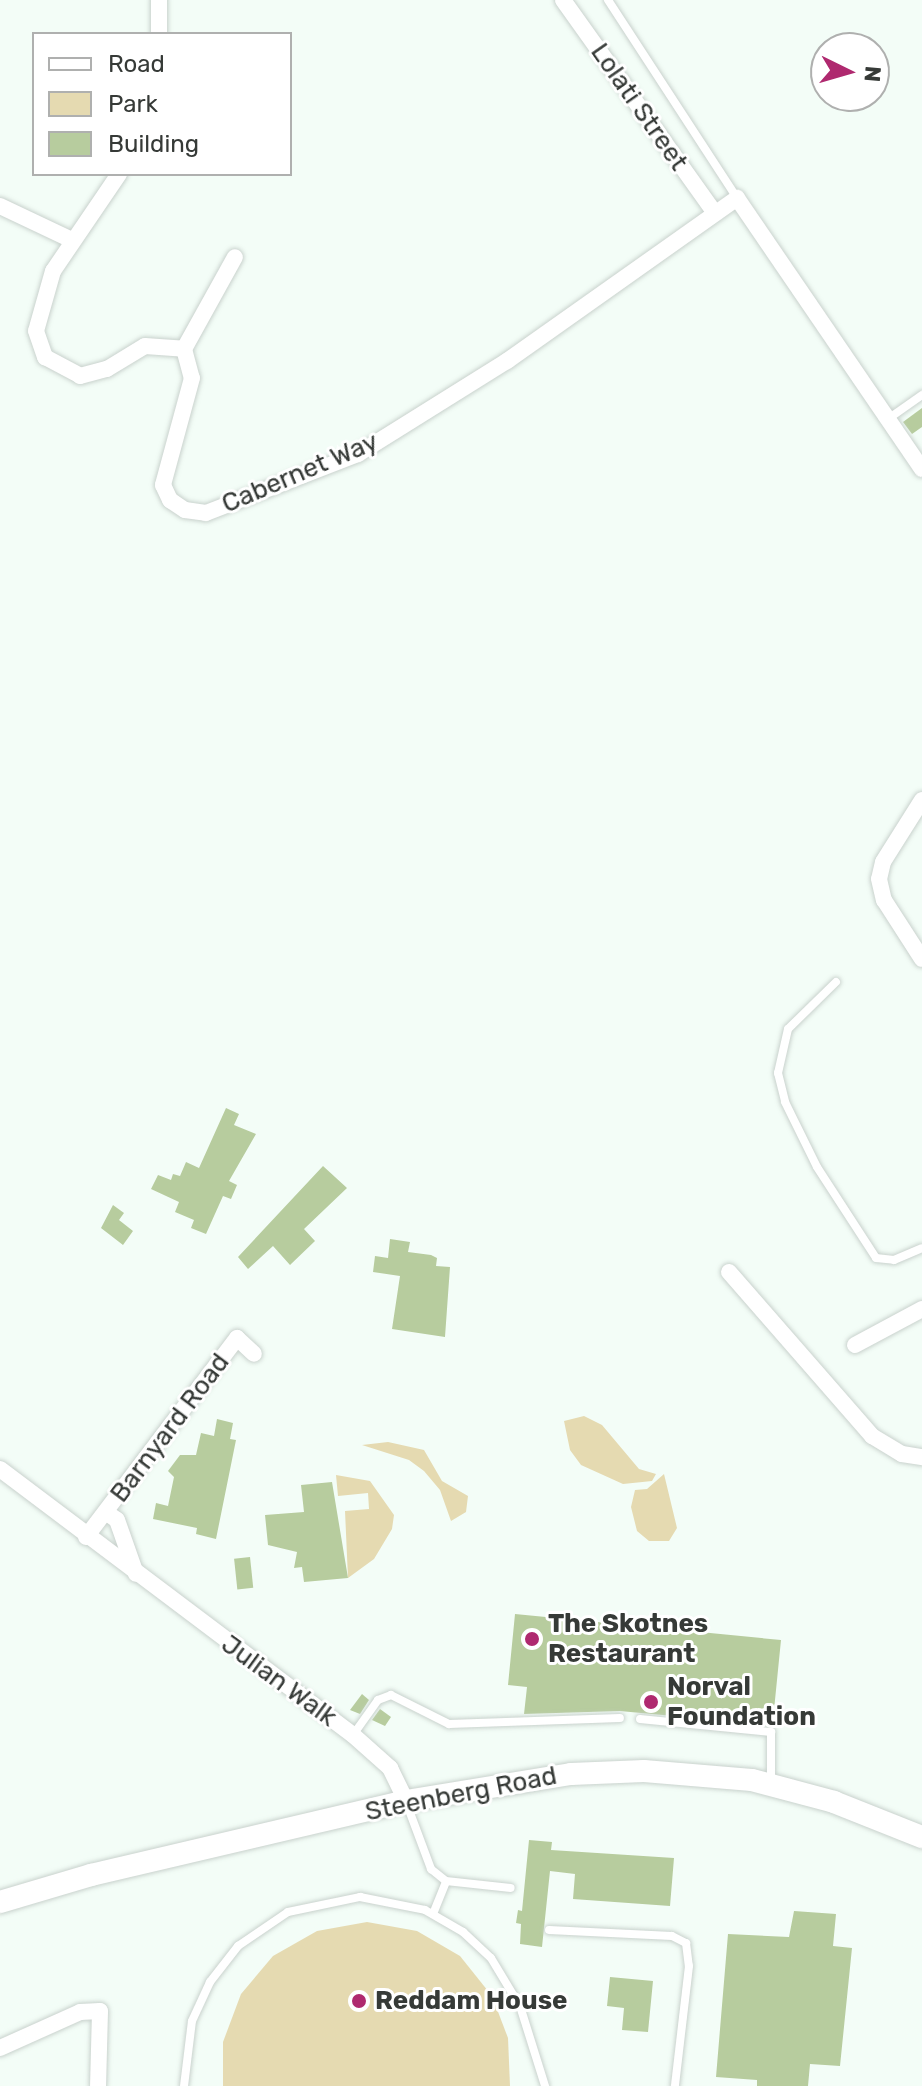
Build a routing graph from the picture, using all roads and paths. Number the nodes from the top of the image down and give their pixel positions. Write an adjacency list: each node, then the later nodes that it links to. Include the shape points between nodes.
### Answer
1 (159, 0): 4 (street)
2 (563, 0): 8 (street, Lolati Street)
3 (608, 0): 6 (lane)
4 (159, 32)
5 (118, 176): 9 (street)
6 (737, 198): 8 (street, Cabernet Way); 13 (street)
7 (0, 206): 9 (street)
8 (715, 213): 11 (street, Cabernet Way, via 507,361 368,448 206,513 177,507 163,485 192,378)
9 (72, 240): 11 (street, via 36,318 45,357 80,376 107,369 145,346)
10 (235, 257): 11 (street)
11 (184, 349)
12 (922, 395): 13 (lane)
13 (888, 419): 14 (street)
14 (922, 469)
15 (922, 800): 16 (street, via 883,862 879,885)
16 (922, 959)
17 (836, 982): 18 (lane, via 785,1037 778,1073 785,1102 817,1167 876,1258 894,1260)
18 (922, 1248)
19 (729, 1272): 23 (street, via 872,1436 902,1454)
20 (922, 1309): 21 (street)
21 (855, 1345)
22 (254, 1354): 25 (street, Barnyard Road, via 237,1338)
23 (922, 1457)
24 (0, 1469): 26 (street, Julian Walk)
25 (107, 1513): 26 (street, Barnyard Road); 27 (street, via 117,1520)
26 (86, 1537): 27 (street, Julian Walk)
27 (137, 1575): 30 (street, Julian Walk)
28 (620, 1718): 30 (lane, via 449,1724 391,1695 378,1700)
29 (640, 1719): 31 (lane, via 771,1732)
30 (353, 1735): 32 (street, Julian Walk, via 390,1768)
31 (770, 1784): 32 (main road, Steenberg Road, via 719,1774 608,1772 502,1782); 33 (main road, Steenberg Road, via 871,1814)
32 (406, 1801): 34 (lane, via 431,1869); 36 (main road, Steenberg Road, via 91,1875)
33 (922, 1837)
34 (446, 1881): 35 (lane); 37 (lane)
35 (511, 1888)
36 (0, 1902)
37 (433, 1914): 41 (lane, via 381,1898 336,1899 288,1912 252,1934 224,1961 200,2001 187,2046); 42 (lane, via 471,1939 503,1974 520,2006)
38 (549, 1930): 43 (lane, via 672,1936 686,1943 689,1966)
39 (0, 2048): 40 (street, via 80,2012 100,2011)
40 (98, 2086)
41 (184, 2086)
42 (545, 2086)
43 (675, 2086)

